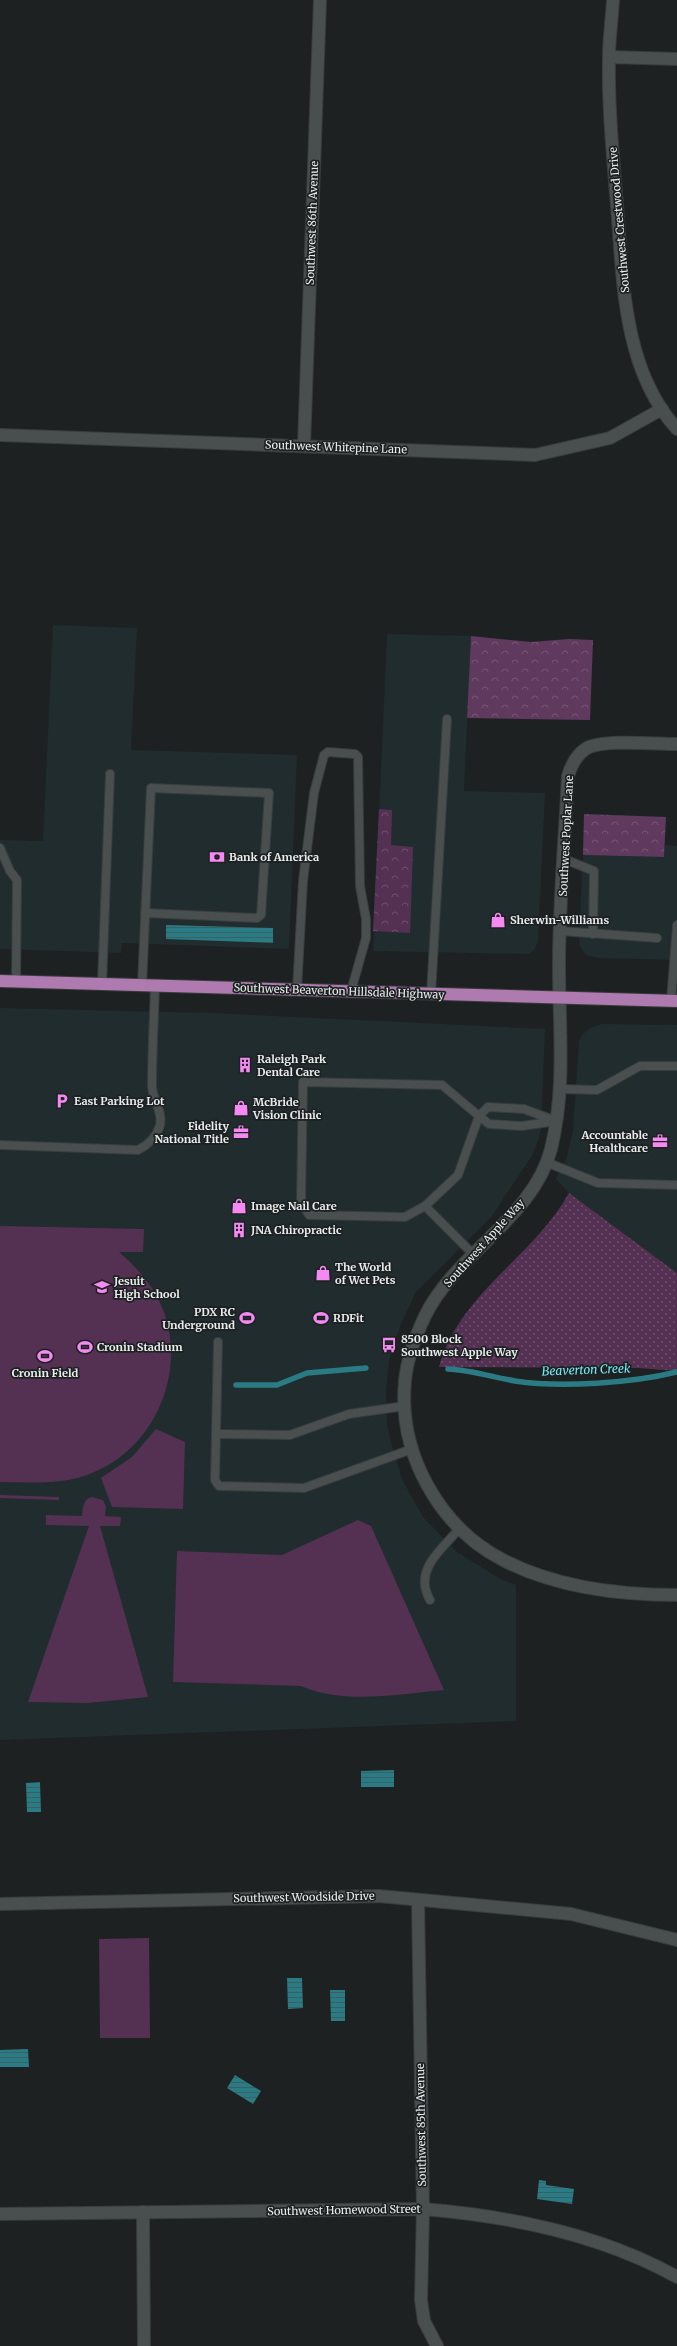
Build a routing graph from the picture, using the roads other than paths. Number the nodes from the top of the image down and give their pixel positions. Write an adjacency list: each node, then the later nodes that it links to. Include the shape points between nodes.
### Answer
1 (320, 0): 8 (street, Southwest 86th Avenue)
2 (613, 0): 3 (street, Southwest Crestwood Drive)
3 (609, 57): 4 (street); 5 (street, Southwest Crestwood Drive, via 610,113 629,324 646,381)
4 (677, 59)
5 (662, 409): 6 (street, Southwest Crestwood Drive); 8 (street, Southwest Whitepine Lane, via 610,438 536,455)
6 (677, 429)
7 (0, 435): 8 (street, Southwest Whitepine Lane)
8 (304, 446)
9 (447, 719): 26 (lane)
10 (677, 744): 13 (street, Southwest Poplar Lane, via 598,744 585,749 578,756 568,776)
11 (110, 774): 21 (lane)
12 (0, 848): 20 (lane, via 17,880)
13 (564, 860): 16 (street, Southwest Poplar Lane); 17 (lane, via 594,871)
14 (145, 913): 14 (lane, via 151,788 269,793 261,915 257,918); 22 (lane)
15 (677, 925): 28 (lane)
16 (561, 931): 17 (lane); 27 (street, Southwest Poplar Lane)
17 (593, 934): 18 (lane)
18 (657, 938)
19 (0, 981): 20 (main road, Southwest Beaverton Hillsdale Highway)
20 (16, 982): 21 (main road, Southwest Beaverton Hillsdale Highway)
21 (102, 984): 22 (main road, Southwest Beaverton Hillsdale Highway)
22 (142, 985): 23 (main road, Southwest Beaverton Hillsdale Highway)
23 (155, 986): 24 (main road, Southwest Beaverton Hillsdale Highway); 33 (lane, via 152,1089 160,1124 152,1140 138,1150)
24 (297, 990): 25 (main road, Southwest Beaverton Hillsdale Highway); 25 (lane, via 303,881 314,793 324,754 328,752 355,754 358,757 360,886 366,919 363,953)
25 (351, 991): 26 (main road, Southwest Beaverton Hillsdale Highway)
26 (431, 994): 27 (main road, Southwest Beaverton Hillsdale Highway)
27 (560, 997): 28 (main road, Southwest Beaverton Hillsdale Highway); 30 (street, Southwest Apple Way)
28 (674, 1001)
29 (677, 1066): 30 (lane, via 640,1066 596,1090)
30 (561, 1089): 32 (street, Southwest Apple Way)
31 (479, 1116): 32 (lane, via 489,1124 502,1125 522,1126); 32 (lane, via 488,1107 516,1108); 36 (lane, via 458,1175); 36 (lane, via 442,1085 303,1082 301,1202 309,1214 404,1217)
32 (556, 1121): 34 (street, Southwest Apple Way)
33 (0, 1145)
34 (546, 1162): 35 (lane, via 598,1183); 37 (street, Southwest Apple Way, via 532,1191 506,1222)
35 (677, 1185)
36 (425, 1206): 37 (lane)
37 (473, 1254): 39 (street, Southwest Apple Way, via 450,1279 426,1315 406,1373)
38 (218, 1342): 40 (lane)
39 (405, 1406): 40 (lane, via 349,1414 290,1435); 41 (street, Southwest Apple Way)
40 (216, 1434): 41 (lane, via 215,1480 219,1486 304,1488)
41 (412, 1449): 42 (street, Southwest Apple Way, via 421,1474 433,1494)
42 (460, 1528): 43 (street, Southwest Apple Way, via 478,1544 503,1560 544,1577 639,1594); 44 (lane, via 427,1569 423,1583)
43 (677, 1594)
44 (430, 1600)
45 (418, 1901): 46 (street, Southwest Woodside Drive, via 352,1896); 47 (street, Southwest Woodside Drive, via 571,1914); 48 (street, Southwest 85th Avenue)
46 (0, 1904)
47 (677, 1940)
48 (423, 2209): 49 (street, Southwest Homewood Street); 51 (street, Southwest Homewood Street, via 472,2213 548,2229 596,2242); 53 (street, Southwest 85th Avenue, via 424,2321)
49 (143, 2212): 50 (street, Southwest Homewood Street); 52 (street)
50 (0, 2214)
51 (677, 2277)
52 (144, 2346)
53 (437, 2346)

